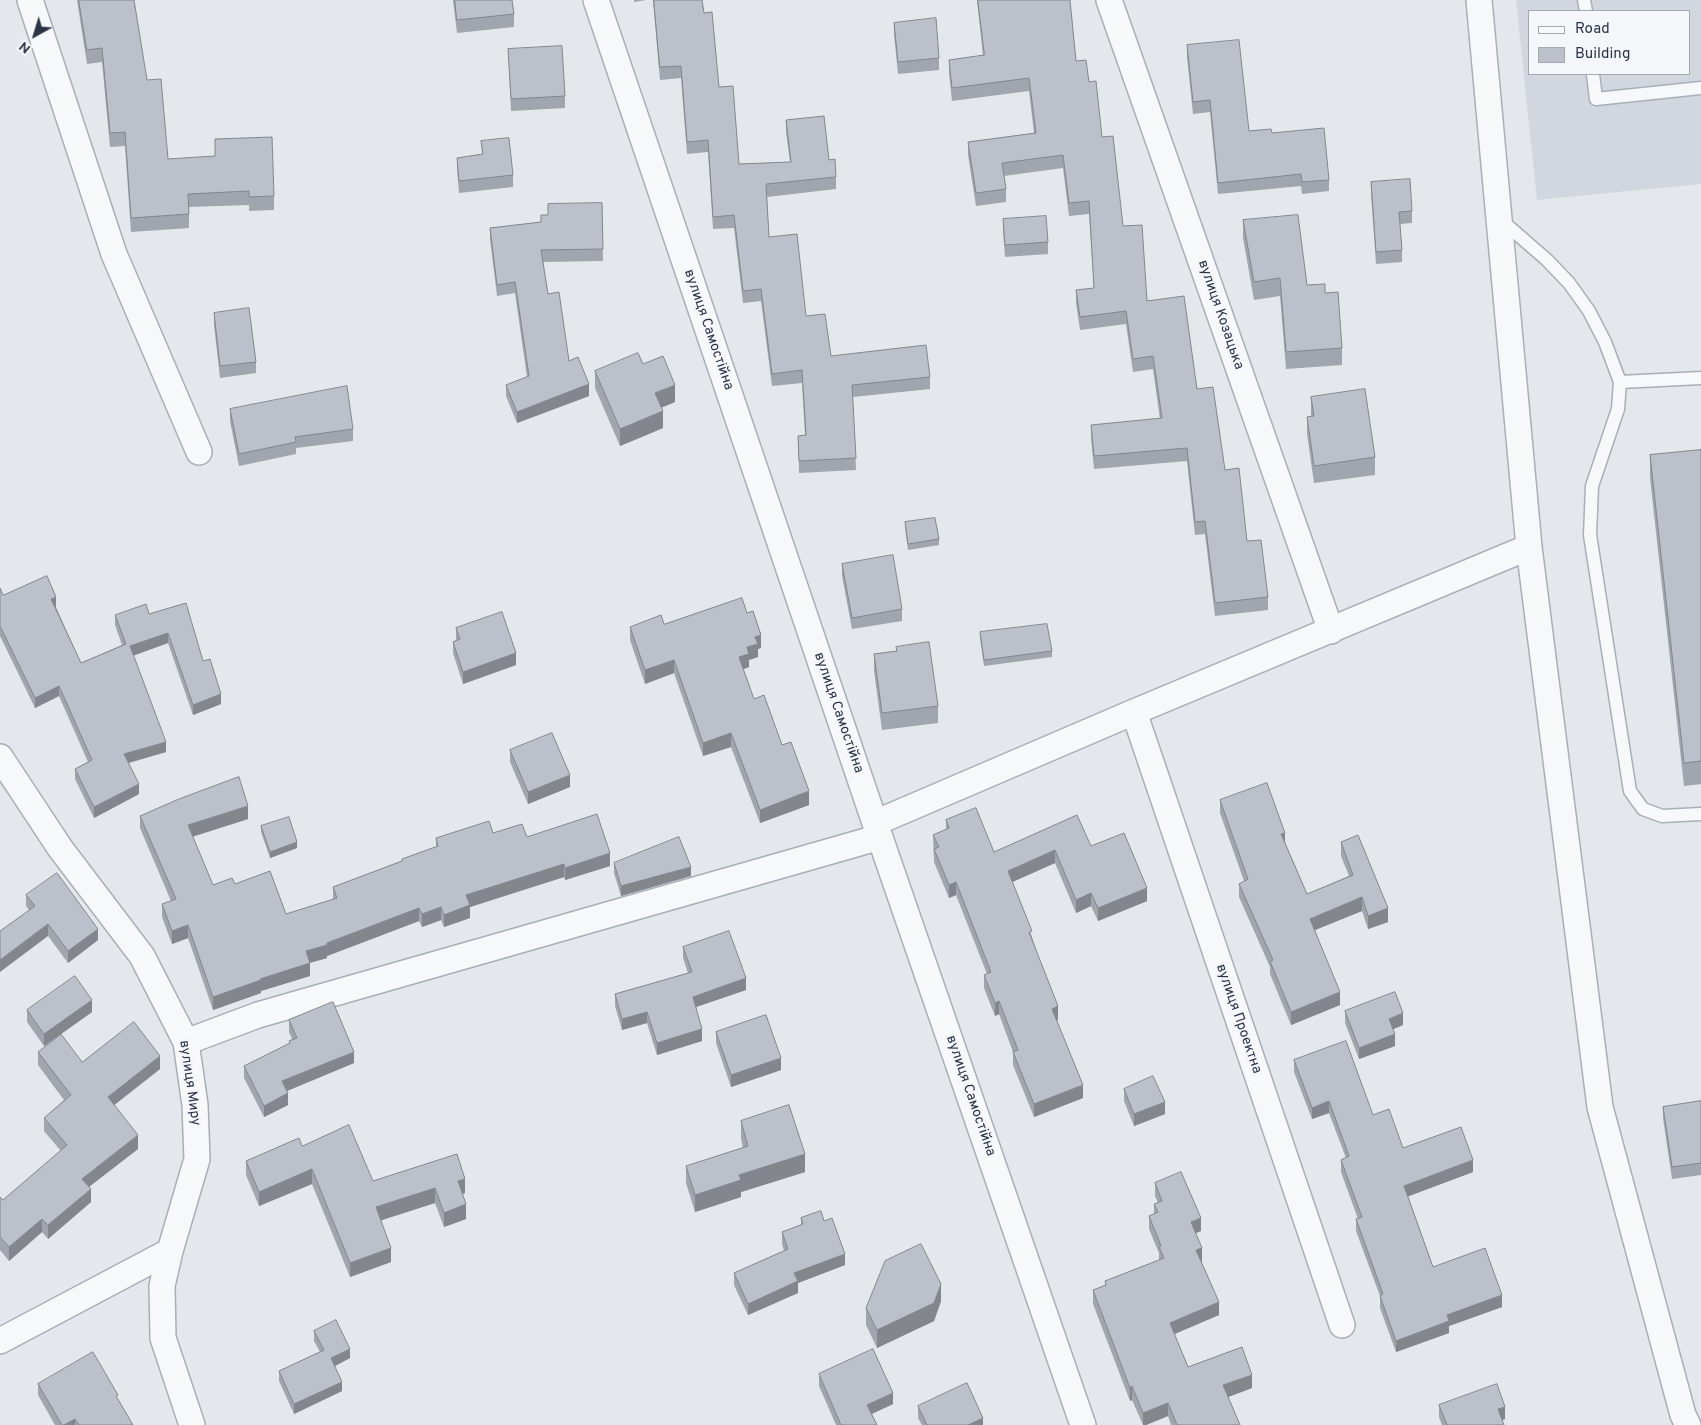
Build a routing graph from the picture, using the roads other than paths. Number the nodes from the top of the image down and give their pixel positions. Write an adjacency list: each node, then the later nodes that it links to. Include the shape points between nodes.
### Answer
1 (30, 0): 10 (street, via 114,254)
2 (596, 0): 16 (street, вулиця Самостійна)
3 (1109, 0): 12 (street, вулиця Козацька)
4 (1479, 0): 7 (street)
5 (1593, 75): 6 (lane, via 1596,99)
6 (1701, 88)
7 (1499, 218): 9 (lane, via 1569,283 1605,342); 11 (street)
8 (1701, 378): 9 (lane)
9 (1620, 382): 15 (lane, via 1618,409 1592,486 1590,535 1630,791 1643,809 1662,816)
10 (199, 452)
11 (1529, 548): 12 (street); 21 (street, via 1600,1107)
12 (1331, 631): 13 (street)
13 (1134, 712): 16 (street); 19 (street, вулиця Проектна)
14 (0, 757): 17 (street, вулиця Миру, via 60,848 142,956)
15 (1701, 814)
16 (878, 830): 17 (street, via 258,1015); 23 (street, вулиця Самостійна)
17 (186, 1042): 18 (street, вулиця Миру, via 195,1105 197,1159)
18 (170, 1251): 20 (street); 22 (street, вулиця Миру, via 162,1286 163,1338)
19 (1342, 1326)
20 (0, 1341)
21 (1691, 1418)
22 (192, 1425)
23 (1083, 1425)

